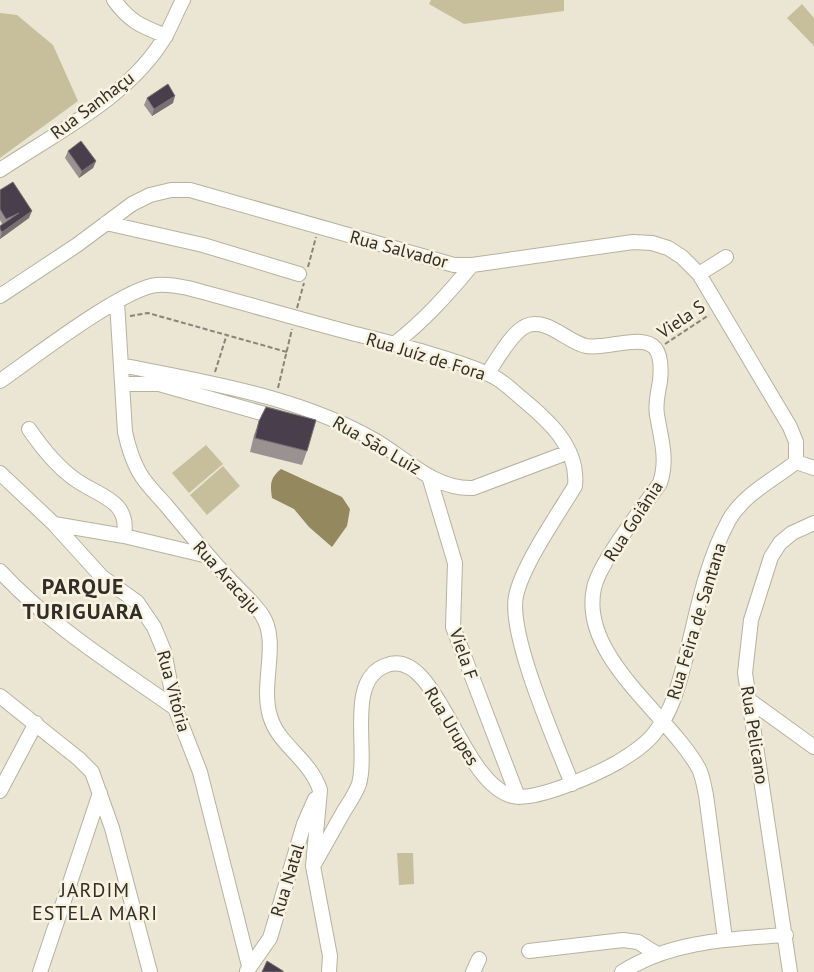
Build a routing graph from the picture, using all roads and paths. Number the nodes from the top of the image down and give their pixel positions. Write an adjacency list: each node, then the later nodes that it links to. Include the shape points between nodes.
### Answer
1 (114, 0): 3 (street, via 126,16)
2 (183, 0): 3 (street, Rua Sanhaçu)
3 (166, 36): 4 (street, Rua Sanhaçu, via 140,69 111,95)
4 (0, 170)
5 (106, 223): 7 (street, Rua Salvador, via 150,194 190,190 436,261); 8 (street, via 203,245); 10 (street, Rua Salvador)
6 (726, 257): 9 (street)
7 (472, 265): 9 (street, Rua Salvador, via 633,242 668,248); 15 (street, via 441,304)
8 (298, 274)
9 (700, 274): 12 (street, Rua Salvador)
10 (0, 296)
11 (117, 302): 13 (street, Rua Aracaju); 15 (street, Rua Juíz de Fora, via 140,289 156,285 188,288); 20 (street)
12 (719, 309): 16 (path, Viela S); 26 (street, Rua Salvador, via 790,427 796,442)
13 (118, 318): 14 (path, via 148,313); 18 (street, Rua Aracaju)
14 (227, 334): 17 (path); 22 (path)
15 (394, 344): 19 (street, Rua Juíz de Fora)
16 (657, 350): 19 (street, via 650,342 642,340 600,347 584,346 536,324 517,332); 38 (street, Rua Goiânia, via 660,360 657,415 664,470 660,483 602,567 594,588 592,610 597,631 616,665)
17 (287, 352)
18 (121, 365): 21 (street, Rua Aracaju); 22 (street, Rua São Luiz)
19 (488, 373): 25 (street, Rua Juíz de Fora, via 549,422)
20 (0, 381)
21 (122, 384): 23 (street, via 158,384); 33 (street, Rua Aracaju, via 125,432 129,451 140,473)
22 (211, 384): 29 (street, Rua São Luiz, via 323,415 377,442)
23 (291, 422)
24 (29, 429): 32 (street, via 57,464 76,480 111,500 126,523)
25 (569, 452): 29 (street, Rua São Luiz, via 473,488 460,488); 41 (street, Rua Juíz de Fora, via 576,474 575,486 524,573 516,596 514,620 544,713)
26 (796, 462): 27 (street); 38 (street, Rua Feira de Santana, via 745,500 730,519 708,571 677,690)
27 (814, 468)
28 (0, 473): 31 (street, Rua Vitória)
29 (430, 476): 45 (street, Viela F, via 455,563 453,627)
30 (814, 523): 36 (street, Rua Pelicano, via 792,533 780,543 759,587 747,644 745,673)
31 (54, 524): 32 (street); 37 (street, Rua Vitória, via 102,577 137,602 154,627 164,651)
32 (124, 536): 33 (street)
33 (208, 556): 42 (street, Rua Aracaju, via 262,615 269,628 271,644 265,694 270,717 280,736 309,766)
34 (0, 571): 37 (street, via 26,599 54,622)
35 (0, 696): 39 (street)
36 (749, 700): 40 (street); 47 (street, Rua Pelicano)
37 (175, 708): 51 (street, Rua Vitória, via 200,772)
38 (663, 721): 41 (street, via 655,733 617,763); 48 (street, via 688,750 701,772)
39 (36, 723): 43 (street); 44 (street, via 92,772)
40 (814, 747)
41 (572, 784): 45 (street)
42 (320, 790): 46 (street, Rua Aracaju); 51 (street, Rua Natal, via 304,824 270,938)
43 (0, 791)
44 (100, 793): 53 (street); 54 (street, via 123,864)
45 (518, 797): 46 (street, Rua Urupes, via 499,791 482,775 461,744 439,700 416,670 404,664 388,664 375,671 362,698 363,758 358,787)
46 (313, 866): 55 (street, Rua Aracaju, via 330,956)
47 (786, 935): 48 (street); 52 (street, Rua Pelicano)
48 (725, 940): 50 (street)
49 (529, 951): 50 (street, via 623,940 638,942)
50 (657, 954): 56 (street)
51 (248, 969)
52 (789, 971)
53 (40, 972)
54 (150, 972)
55 (329, 972)
56 (622, 972)

